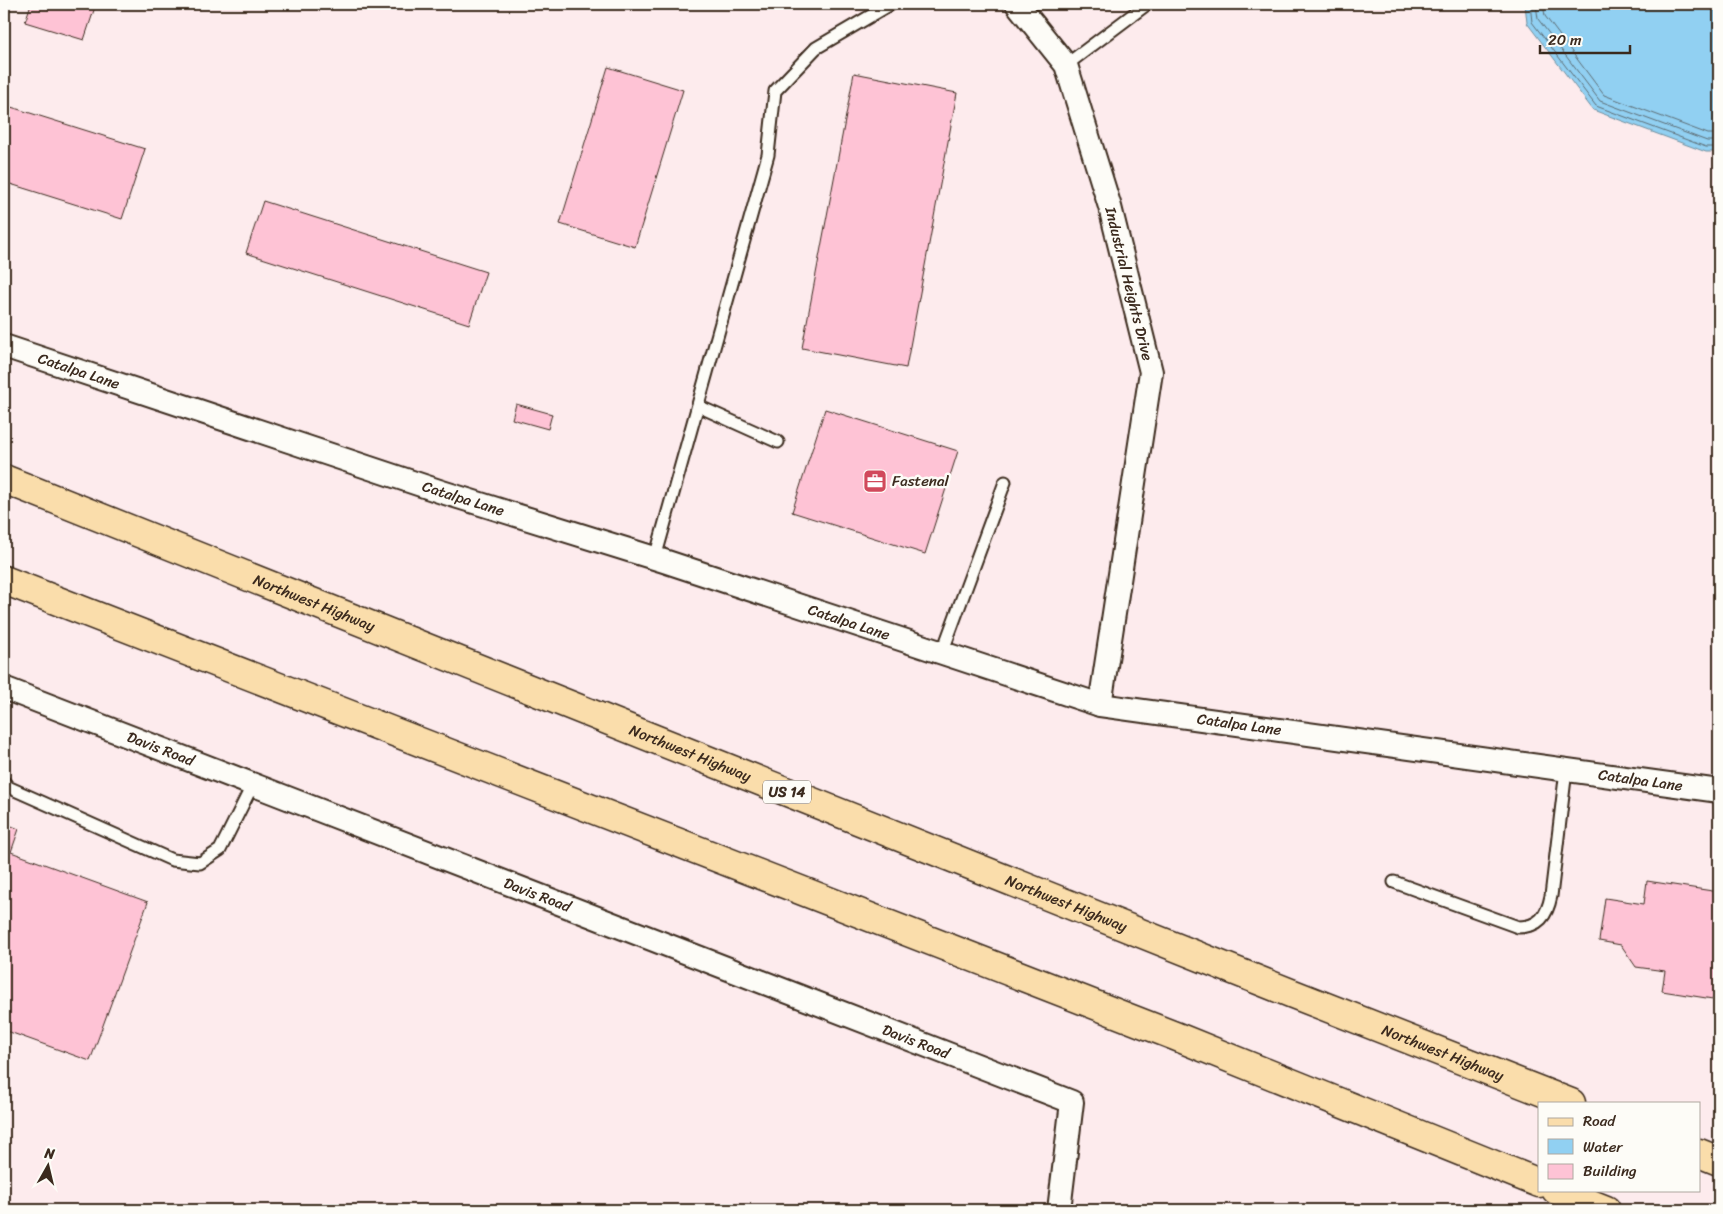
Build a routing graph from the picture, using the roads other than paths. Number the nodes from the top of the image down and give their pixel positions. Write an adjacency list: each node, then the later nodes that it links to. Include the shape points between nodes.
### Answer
1 (891, 4): 6 (lane, via 816,48 775,91 768,155)
2 (1017, 4): 4 (street, Industrial Heights Drive)
3 (1147, 4): 4 (lane)
4 (1066, 65): 14 (street, Industrial Heights Drive, via 1110,207 1151,372)
5 (4, 346): 10 (street, Catalpa Lane, via 442,492)
6 (698, 406): 7 (lane); 10 (lane)
7 (778, 442)
8 (4, 479): 20 (main road, Northwest Highway / US 14)
9 (1005, 482): 12 (lane)
10 (655, 558): 12 (street, Catalpa Lane)
11 (4, 580): 23 (main road, via 1166,1032)
12 (942, 653): 14 (street, Catalpa Lane)
13 (4, 690): 17 (street, Davis Road)
14 (1100, 705): 15 (street, Catalpa Lane)
15 (1566, 770): 18 (street, Catalpa Lane); 19 (lane, via 1552,896 1548,910 1530,927 1518,927)
16 (4, 782): 17 (lane, via 8,787 172,860 200,862 220,850)
17 (252, 784): 25 (street, Davis Road, via 1072,1102)
18 (1719, 792)
19 (1394, 882)
20 (1568, 1102)
21 (1700, 1153): 22 (main road)
22 (1719, 1161)
23 (1538, 1183)
24 (1561, 1192): 26 (main road)
25 (1059, 1210)
26 (1606, 1210)

